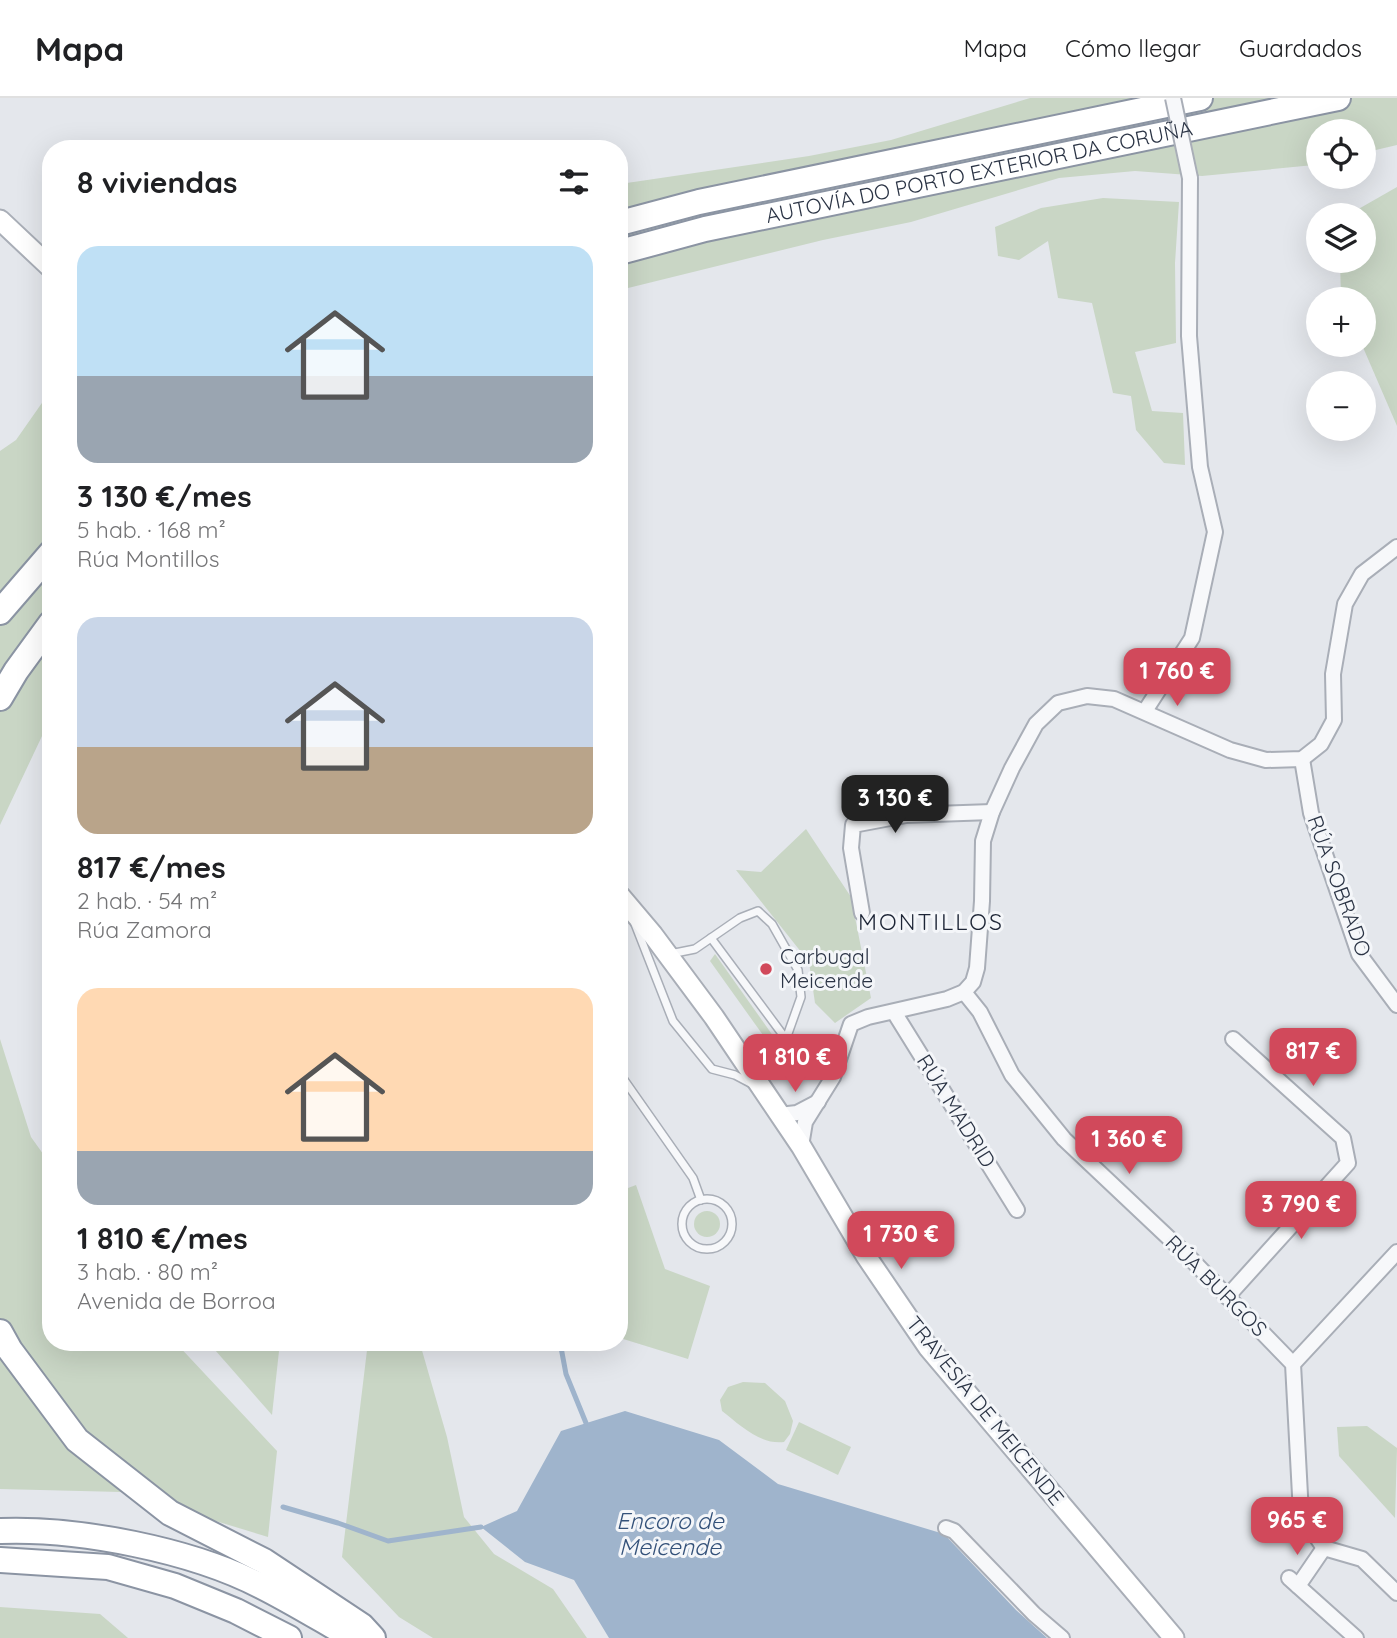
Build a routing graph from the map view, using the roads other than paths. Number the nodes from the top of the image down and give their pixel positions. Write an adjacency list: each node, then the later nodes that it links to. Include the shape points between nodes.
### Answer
1 (1173, 98): 13 (street, bridge, via 1190,178 1189,336 1200,467 1215,532 1192,638)
2 (1200, 98): 5 (highway, AUTOVÍA DO PORTO EXTERIOR DA CORUÑA, via 699,202)
3 (1338, 98): 6 (highway, AUTOVÍA DO PORTO EXTERIOR DA CORUÑA, via 705,229)
4 (0, 220): 7 (main road)
5 (628, 221)
6 (628, 250)
7 (42, 260)
8 (1397, 547): 14 (street, via 1362,574 1345,604 1333,674 1334,720 1321,744)
9 (42, 563): 10 (highway)
10 (0, 612)
11 (42, 635): 12 (highway)
12 (0, 698)
13 (1145, 711): 14 (street, via 1230,750 1266,760); 15 (street, via 1114,699 1087,696 1058,703 1036,724)
14 (1302, 759): 22 (street, RÚA SOBRADO, via 1311,813 1359,954)
15 (992, 812): 17 (street, via 906,815 853,825 851,848); 21 (street, via 983,841 977,968)
16 (628, 912): 20 (main road, TRAVESÍA DE MEICENDE)
17 (862, 913)
18 (628, 918): 26 (lane, via 673,1021 712,1069)
19 (711, 938): 20 (lane, via 695,949); 25 (lane); 25 (lane, via 758,911 772,924 798,970 801,997)
20 (667, 954): 26 (main road, TRAVESÍA DE MEICENDE)
21 (964, 992): 23 (street); 34 (street, RÚA BURGOS, via 980,1012 1012,1075 1064,1139)
22 (1397, 1005)
23 (894, 1012): 28 (street, via 851,1024 833,1077); 32 (street, RÚA MADRID)
24 (1233, 1038): 34 (street, via 1343,1138 1348,1163)
25 (786, 1039): 26 (lane)
26 (758, 1084): 29 (main road, TRAVESÍA DE MEICENDE)
27 (628, 1085): 31 (lane, via 693,1178)
28 (819, 1101): 29 (street, via 797,1113); 30 (street, via 805,1122)
29 (779, 1115): 30 (main road, TRAVESÍA DE MEICENDE)
30 (801, 1146): 46 (main road, TRAVESÍA DE MEICENDE, via 866,1256 928,1347)
31 (701, 1200): 31 (lane, via 687,1209 682,1225 689,1241 712,1248 726,1240 731,1218 717,1200)
32 (1017, 1210)
33 (1397, 1252): 36 (street)
34 (1227, 1297): 36 (street, RÚA BURGOS)
35 (0, 1332): 44 (highway, via 77,1440 170,1513 264,1562 362,1626)
36 (1293, 1364): 39 (street, via 1301,1514)
37 (946, 1528): 45 (street)
38 (0, 1531): 43 (highway, via 89,1536 191,1559 259,1585)
39 (1324, 1548): 41 (street, via 1362,1559); 47 (street, via 1294,1582)
40 (0, 1560): 42 (highway, via 108,1567 175,1586)
41 (1397, 1592)
42 (289, 1638)
43 (354, 1638)
44 (373, 1638)
45 (1062, 1638)
46 (1174, 1638)
47 (1356, 1638)

